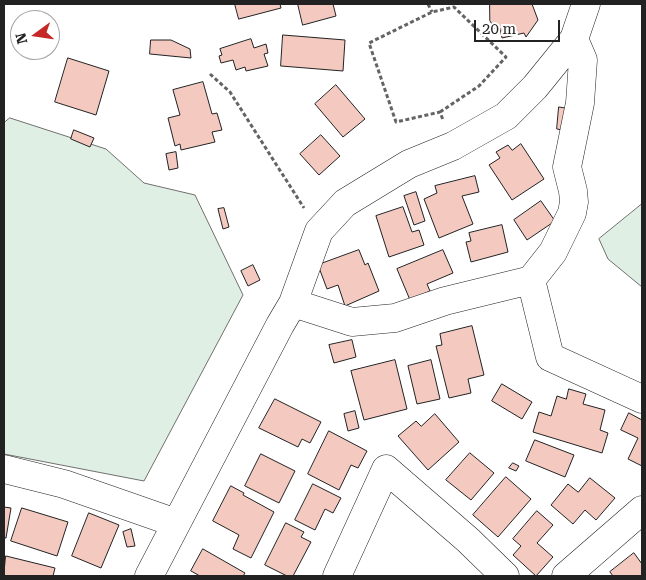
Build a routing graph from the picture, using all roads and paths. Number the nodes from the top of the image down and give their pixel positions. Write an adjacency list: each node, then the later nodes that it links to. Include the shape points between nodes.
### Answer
1 (428, 4): 4 (path)
2 (586, 4): 5 (street)
3 (454, 6): 4 (path); 7 (path, via 506,56 479,86)
4 (432, 12): 7 (path, via 368,43 396,122)
5 (574, 39): 8 (street, via 535,87 506,116); 10 (street, via 583,60 580,103 567,167 574,202 553,252)
6 (210, 74): 9 (path, via 230,92)
7 (440, 112): 8 (path)
8 (453, 146): 9 (street, via 409,164 345,203)
9 (319, 231): 11 (street)
10 (532, 280): 11 (street, via 445,301 395,318 352,322); 12 (street, via 550,357)
11 (294, 303): 15 (street)
12 (642, 399)
13 (4, 469): 15 (street, via 64,484)
14 (642, 510): 19 (street)
15 (176, 523): 16 (street)
16 (149, 576)
17 (337, 576): 18 (street, via 386,469)
18 (505, 576)
19 (566, 576)

